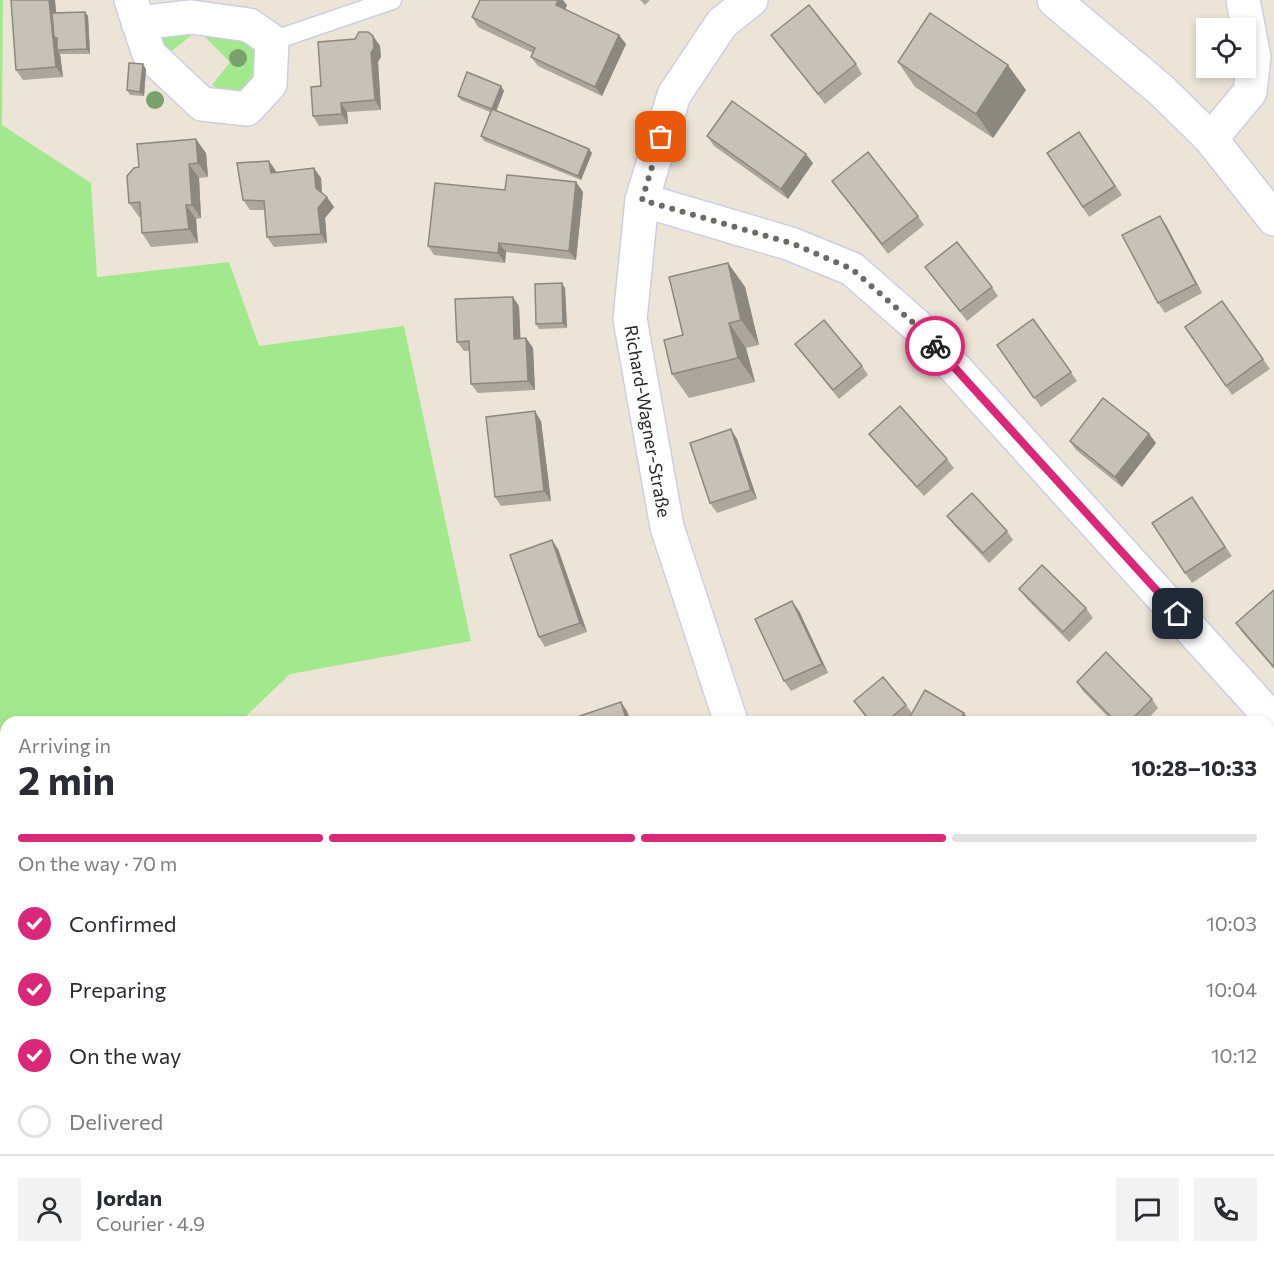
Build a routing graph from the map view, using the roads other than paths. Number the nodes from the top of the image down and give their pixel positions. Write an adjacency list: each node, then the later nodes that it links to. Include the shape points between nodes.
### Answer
1 (392, 0): 6 (lane)
2 (751, 0): 8 (street, Richard-Wagner-Straße, via 722,23 674,95)
3 (1054, 0): 7 (street, via 1161,90)
4 (1243, 0): 7 (street, via 1254,57 1250,92)
5 (135, 12): 6 (street, via 249,26); 6 (street, via 149,54 202,104 248,109 270,84)
6 (272, 41)
7 (1211, 139): 9 (street)
8 (642, 200): 10 (street, Richard-Wagner-Straße, via 630,319 667,527); 11 (street, via 791,243 852,269 917,326)
9 (1274, 219)
10 (729, 716)
11 (1269, 716)

